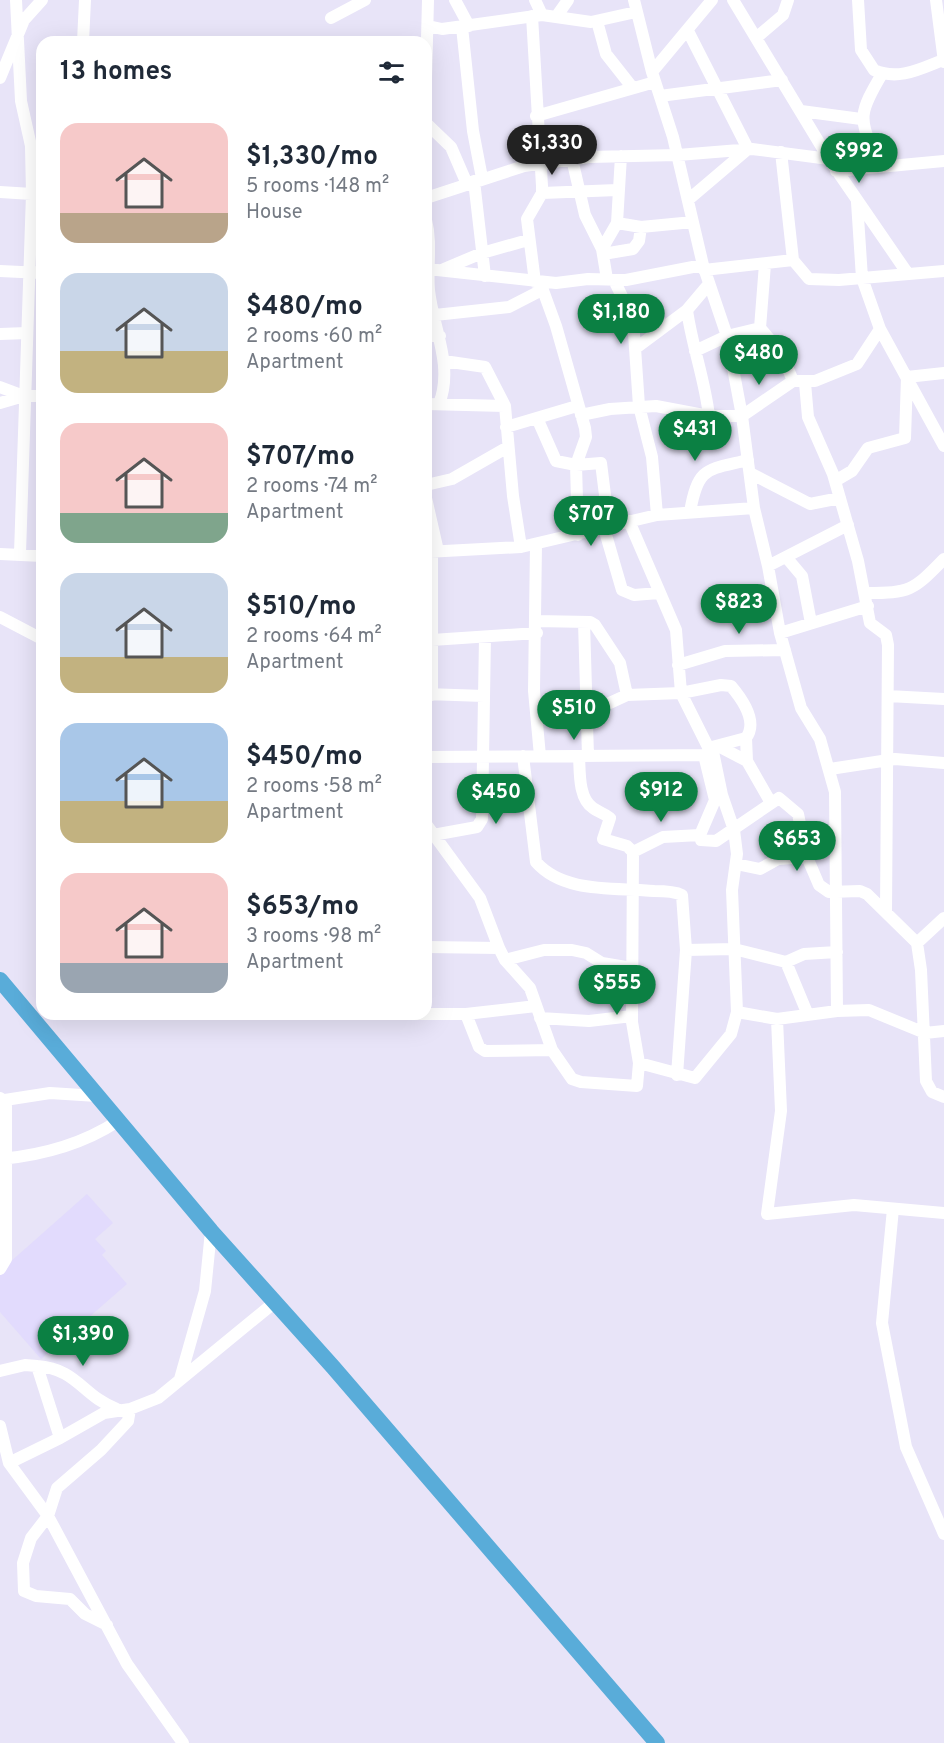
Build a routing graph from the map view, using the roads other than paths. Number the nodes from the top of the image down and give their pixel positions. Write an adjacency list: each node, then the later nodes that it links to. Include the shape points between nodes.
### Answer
1 (16, 0): 23 (street)
2 (42, 0): 23 (street, via 28,14)
3 (85, 0): 24 (street)
4 (428, 0): 19 (street)
5 (455, 0): 20 (street)
6 (534, 0): 15 (street)
7 (568, 0): 16 (street)
8 (733, 0): 27 (street)
9 (788, 0): 27 (street, via 783,15)
10 (858, 0): 29 (street, via 861,50 874,70)
11 (936, 0): 28 (street)
12 (363, 1): 17 (street)
13 (708, 2): 22 (street)
14 (635, 6): 18 (street); 30 (street)
15 (537, 15): 16 (street); 20 (street); 37 (street)
16 (556, 17): 18 (street)
17 (331, 18)
18 (597, 21): 33 (street, via 606,54)
19 (428, 26): 21 (street); 25 (street)
20 (465, 26): 21 (street); 51 (street)
21 (441, 29): 26 (street)
22 (688, 31): 30 (street); 34 (street)
23 (18, 34): 31 (street); 40 (street, via 21,101)
24 (83, 36)
25 (427, 36)
26 (431, 36)
27 (757, 37): 32 (street)
28 (944, 61): 29 (street, via 905,74)
29 (882, 74): 38 (street)
30 (654, 77): 33 (street); 35 (street)
31 (0, 78)
32 (782, 80): 34 (street); 36 (street)
33 (632, 87): 37 (street)
34 (716, 88): 35 (street); 41 (street)
35 (660, 96): 43 (street)
36 (801, 111): 38 (street); 46 (street)
37 (536, 116): 48 (street)
38 (861, 119): 49 (street)
39 (432, 129): 51 (street, via 451,147)
40 (36, 143)
41 (748, 149): 42 (street); 43 (street); 58 (street)
42 (780, 152): 46 (street); 66 (street)
43 (678, 155): 44 (street); 58 (street)
44 (621, 156): 45 (street); 52 (street)
45 (572, 159): 48 (street); 53 (street)
46 (828, 159): 50 (street)
47 (944, 161): 49 (street)
48 (539, 163): 51 (street); 55 (street)
49 (878, 166): 50 (street)
50 (836, 171): 59 (street)
51 (475, 181): 57 (street); 65 (street)
52 (617, 189): 53 (street); 61 (street)
53 (578, 190): 55 (street); 64 (street)
54 (0, 192): 56 (street)
55 (542, 193): 63 (street, via 527,219)
56 (36, 196)
57 (432, 196)
58 (688, 200): 60 (street)
59 (857, 202): 74 (street); 77 (street)
60 (693, 222): 62 (street); 68 (street)
61 (617, 223): 62 (street); 64 (street)
62 (641, 227): 64 (street, via 633,249)
63 (528, 240): 65 (street); 79 (street)
64 (603, 252): 76 (street)
65 (482, 253): 70 (street); 75 (street)
66 (793, 261): 67 (street); 77 (street, via 808,279)
67 (765, 264): 68 (street); 83 (street)
68 (704, 268): 76 (street); 78 (street)
69 (432, 269): 70 (street)
70 (444, 269): 75 (street)
71 (0, 271): 73 (street)
72 (944, 271): 74 (street)
73 (36, 273): 85 (street)
74 (908, 274): 77 (street)
75 (485, 276): 79 (street)
76 (611, 279): 79 (street); 90 (street, via 631,313)
77 (862, 279): 84 (street)
78 (709, 284): 81 (street); 89 (street)
79 (539, 285): 82 (street, via 509,307); 104 (street, via 556,326)
80 (432, 306): 82 (street)
81 (687, 310): 90 (street); 91 (street)
82 (435, 315): 88 (street)
83 (760, 328): 89 (street); 95 (street)
84 (880, 329): 94 (street); 95 (street, via 858,364)
85 (27, 333): 86 (street); 97 (street)
86 (0, 334)
87 (432, 336): 88 (street)
88 (440, 336): 92 (street)
89 (727, 336): 91 (street); 106 (street)
90 (636, 348): 103 (street)
91 (695, 351): 105 (street)
92 (444, 362): 99 (street); 102 (street, via 485,367)
93 (944, 373): 94 (street)
94 (907, 377): 109 (street); 115 (street, via 905,438 868,448 852,471)
95 (799, 382): 106 (street); 115 (street, via 808,417)
96 (0, 387): 97 (street)
97 (24, 396): 98 (street); 100 (street); 128 (street)
98 (36, 396)
99 (443, 401): 101 (street); 102 (street)
100 (0, 403)
101 (432, 403)
102 (505, 406): 108 (street)
103 (639, 406): 104 (street); 105 (street); 120 (street, via 652,457)
104 (579, 411): 107 (street); 113 (street, via 586,436)
105 (710, 416): 106 (street)
106 (742, 416): 112 (street)
107 (537, 418): 108 (street); 113 (street, via 556,461)
108 (506, 428): 111 (street)
109 (939, 428): 110 (street)
110 (944, 446)
111 (508, 447): 116 (street, via 452,479); 126 (street)
112 (748, 460): 114 (street); 119 (street, via 705,473 694,486)
113 (576, 465): 123 (street, via 603,466); 124 (street)
114 (750, 473): 117 (street, via 810,504); 118 (street)
115 (835, 481): 117 (street)
116 (432, 484)
117 (840, 498): 122 (street)
118 (754, 508): 119 (street); 133 (street)
119 (690, 512): 120 (street)
120 (657, 515): 121 (street)
121 (629, 521): 123 (street); 134 (street)
122 (848, 525): 131 (street); 135 (street)
123 (607, 527): 124 (street); 134 (street, via 622,590 634,595)
124 (578, 535): 125 (street)
125 (536, 544): 126 (street); 140 (street)
126 (521, 547): 127 (street)
127 (432, 551): 144 (street)
128 (20, 553): 129 (street); 130 (street)
129 (0, 554)
130 (36, 555)
131 (786, 557): 133 (street); 139 (street, via 801,576)
132 (944, 559): 135 (street, via 903,593)
133 (768, 566): 141 (street)
134 (659, 592): 146 (street, via 676,630)
135 (866, 593): 136 (street)
136 (868, 606): 139 (street); 151 (street, via 872,626 886,635)
137 (0, 617): 142 (street)
138 (584, 622): 140 (street); 149 (street, via 595,625 620,663); 153 (street)
139 (811, 623): 141 (street)
140 (536, 627): 143 (street); 157 (street, via 534,691)
141 (780, 633): 145 (street)
142 (36, 636)
143 (485, 637): 144 (street); 150 (street)
144 (432, 640)
145 (785, 650): 146 (street, via 724,651); 164 (street, via 801,708 820,739)
146 (678, 665): 147 (street)
147 (681, 693): 149 (street); 154 (street, via 731,686 746,708 751,728); 155 (street)
148 (432, 694): 150 (street)
149 (627, 695): 153 (street)
150 (484, 696): 160 (street)
151 (888, 696): 152 (street); 161 (street)
152 (944, 699)
153 (588, 713): 158 (street)
154 (746, 738): 155 (street); 162 (street)
155 (712, 751): 158 (street); 162 (street); 165 (street)
156 (523, 756): 157 (street); 160 (street); 173 (street, via 536,861 552,876 568,881 597,888)
157 (540, 756): 158 (street)
158 (583, 756): 170 (street, via 582,793 593,809 610,818 603,839 627,846)
159 (432, 757): 160 (street)
160 (483, 757): 168 (street, via 479,825)
161 (887, 759): 163 (street); 164 (street); 175 (street)
162 (747, 761): 166 (street)
163 (944, 763)
164 (830, 769): 174 (street, via 837,814)
165 (718, 797): 167 (street); 169 (street)
166 (771, 803): 167 (street); 171 (street, via 779,798 798,814)
167 (734, 830): 169 (street, via 716,841 706,842); 172 (street)
168 (433, 835): 182 (street, via 480,898)
169 (700, 835): 170 (street, via 663,837)
170 (633, 852): 173 (street)
171 (807, 857): 172 (street, via 778,859 760,869); 174 (street, via 819,885 827,892)
172 (736, 864): 179 (street, via 732,890)
173 (634, 889): 180 (street, via 682,895); 184 (street)
174 (835, 892): 175 (street, via 863,891); 181 (street)
175 (885, 911): 177 (street)
176 (944, 918): 177 (street)
177 (917, 943): 195 (street)
178 (432, 948): 182 (street)
179 (734, 949): 180 (street); 183 (street); 188 (street)
180 (686, 950): 198 (street)
181 (837, 952): 183 (street, via 804,954); 186 (street)
182 (502, 954): 184 (street, via 572,950 609,965); 187 (street, via 526,982)
183 (786, 962): 191 (street)
184 (632, 968): 192 (street)
185 (0, 980): 199 (highway)
186 (837, 1011): 191 (street); 195 (street, via 876,1012)
187 (538, 1012): 190 (street); 192 (street, via 589,1021); 196 (street)
188 (737, 1012): 193 (street); 198 (street, via 731,1034 699,1076 692,1080)
189 (432, 1014): 190 (street)
190 (466, 1014): 196 (street, via 478,1047 485,1052)
191 (808, 1015): 193 (street)
192 (632, 1016): 197 (street)
193 (777, 1019): 204 (street, via 781,1111 767,1214 854,1205)
194 (944, 1031): 195 (street)
195 (925, 1033): 200 (street, via 926,1081 932,1092)
196 (552, 1050): 197 (street, via 572,1079 581,1082 637,1086)
197 (639, 1063): 198 (street)
198 (677, 1075)
199 (97, 1096): 201 (street, via 50,1093); 202 (highway)
200 (944, 1096)
201 (2, 1099): 203 (street)
202 (118, 1121): 203 (street, via 83,1140 38,1154); 206 (highway)
203 (4, 1159): 207 (street, via 6,1259)
204 (893, 1209): 205 (street); 219 (street, via 882,1323 906,1448)
205 (944, 1213)
206 (211, 1231): 208 (highway); 211 (street, via 205,1291)
207 (0, 1269)
208 (275, 1302): 211 (street); 222 (highway)
209 (37, 1366): 210 (street); 213 (street, via 56,1368 99,1402); 215 (street)
210 (0, 1371)
211 (180, 1378): 212 (street, via 158,1398)
212 (130, 1408): 213 (street); 218 (street, via 128,1421 57,1488)
213 (117, 1409): 215 (street)
214 (0, 1426): 216 (street)
215 (60, 1438): 217 (street)
216 (2, 1449): 217 (street)
217 (9, 1463): 218 (street)
218 (48, 1516): 220 (street); 220 (street, via 31,1538 23,1563 24,1591 70,1599 85,1614)
219 (944, 1534)
220 (107, 1625): 221 (street, via 127,1664)
221 (183, 1743)
222 (657, 1743)

